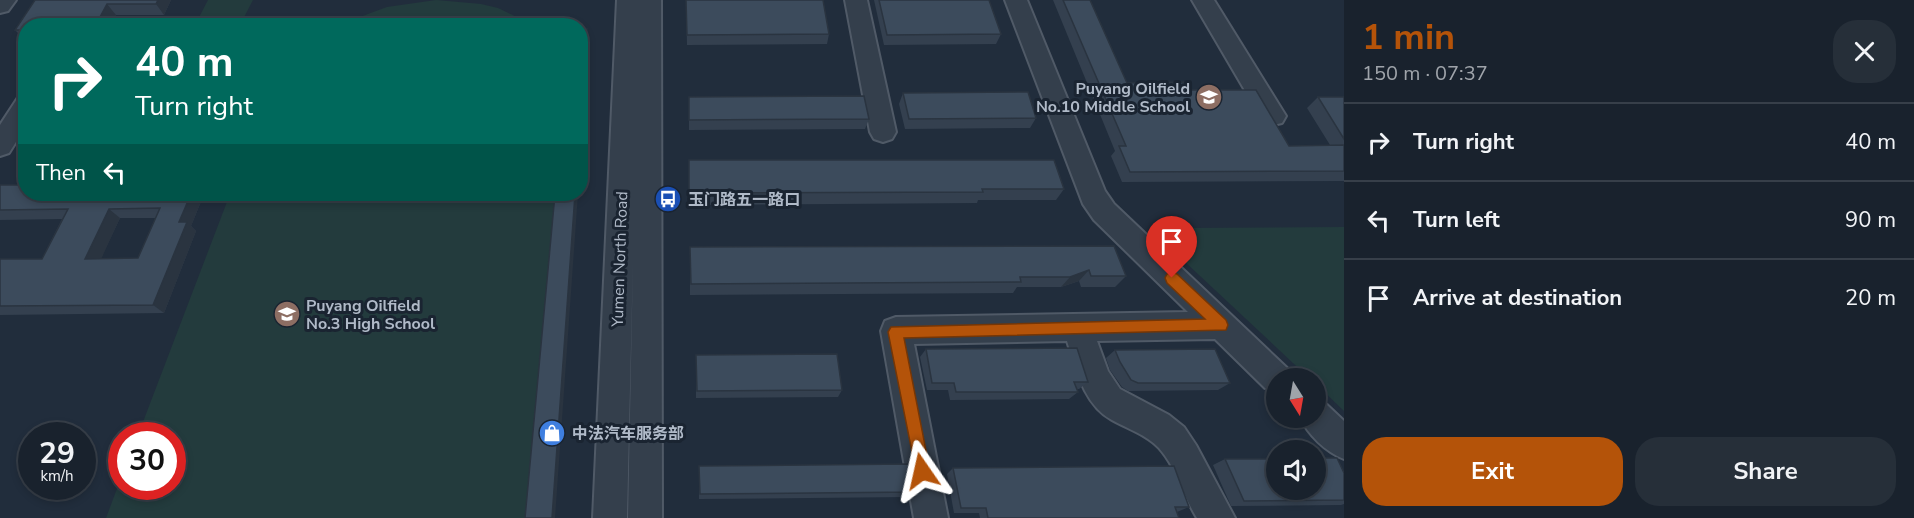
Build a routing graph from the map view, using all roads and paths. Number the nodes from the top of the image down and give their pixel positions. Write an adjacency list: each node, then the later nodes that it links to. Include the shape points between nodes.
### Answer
1 (4, 0): 7 (street)
2 (628, 0): 17 (street, Yumen North Road)
3 (650, 0): 18 (street, Yumen North Road)
4 (856, 0): 10 (street)
5 (1016, 0): 12 (street, via 1093,196 1104,213)
6 (1203, 0): 8 (street)
7 (0, 6)
8 (1273, 117)
9 (18, 118): 11 (street)
10 (883, 132)
11 (0, 146)
12 (1221, 325): 13 (street); 14 (street)
13 (1078, 328): 19 (street, via 896,332); 20 (street, via 1107,398 1147,419 1172,439)
14 (1266, 368)
15 (1326, 426): 16 (street)
16 (1344, 443)
17 (610, 518)
18 (645, 518)
19 (931, 518)
20 (1218, 518)

